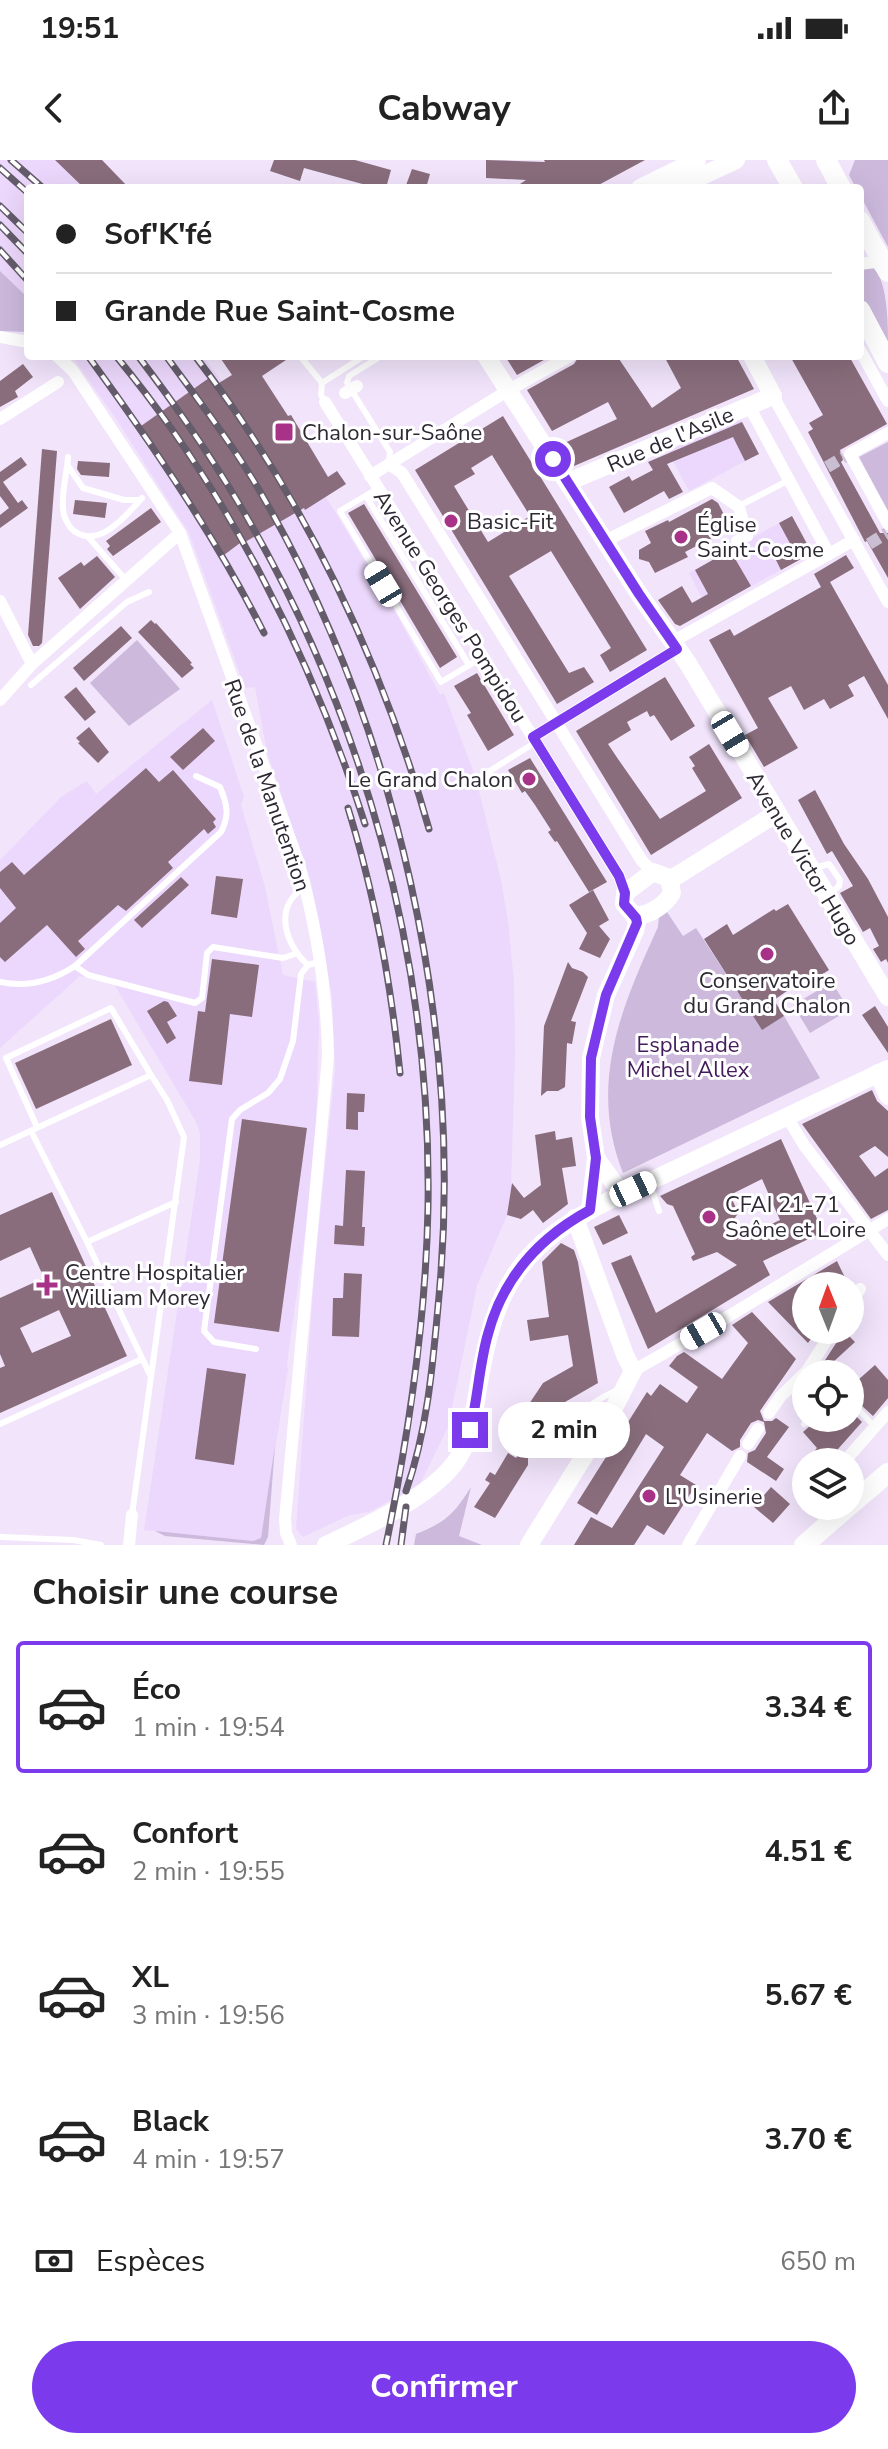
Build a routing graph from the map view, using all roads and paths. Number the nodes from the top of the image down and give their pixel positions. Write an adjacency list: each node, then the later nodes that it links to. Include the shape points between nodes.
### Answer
1 (697, 160): 6 (street)
2 (723, 160): 7 (lane)
3 (736, 160): 8 (street)
4 (777, 160): 9 (main road)
5 (826, 160): 10 (main road)
6 (662, 184)
7 (664, 184)
8 (665, 184)
9 (791, 184)
10 (839, 184)
11 (864, 228): 13 (main road)
12 (864, 264): 13 (street)
13 (885, 266)
14 (864, 318): 25 (main road)
15 (0, 337): 16 (street)
16 (24, 341)
17 (864, 357): 30 (street)
18 (61, 360): 42 (street, Rue de la Manutention)
19 (303, 360): 27 (lane)
20 (358, 360): 27 (lane)
21 (375, 360): 35 (lane, via 349,376 350,388 390,452)
22 (488, 360): 28 (street, Avenue Victor Hugo)
23 (563, 360): 28 (street)
24 (754, 360): 29 (street)
25 (888, 363)
26 (58, 382): 33 (street)
27 (322, 383): 31 (lane)
28 (507, 391): 35 (street); 38 (street, Avenue Victor Hugo)
29 (773, 396): 32 (street, Rue de l'Asile); 49 (street, via 822,470)
30 (888, 401)
31 (327, 404): 36 (street, Avenue Georges Pompidou)
32 (749, 406): 37 (street); 38 (street, Rue de l'Asile)
33 (0, 419)
34 (888, 433): 44 (street, via 847,455)
35 (389, 464): 36 (street); 61 (street, Avenue Georges Pompidou, via 402,473)
36 (370, 476): 41 (street, Avenue Georges Pompidou)
37 (789, 480): 43 (lane); 50 (street)
38 (568, 482): 47 (street, Avenue Victor Hugo)
39 (83, 488): 40 (lane); 40 (lane, via 68,460); 42 (lane, via 124,500)
40 (65, 489): 46 (lane, via 64,514 70,527)
41 (371, 492): 56 (street, Avenue Georges Pompidou); 58 (lane); 58 (lane, via 340,511 441,682)
42 (148, 495): 45 (street, Rue de la Manutention); 46 (lane, via 100,536)
43 (739, 507): 47 (street, via 712,488); 48 (street, via 747,536)
44 (888, 529)
45 (180, 533): 51 (street); 69 (street, Rue de la Manutention)
46 (89, 538): 51 (lane)
47 (605, 541): 55 (street, Avenue Victor Hugo)
48 (737, 541)
49 (861, 545): 50 (street); 54 (street)
50 (829, 554): 55 (street)
51 (128, 581): 57 (street)
52 (149, 592): 59 (lane, via 127,602)
53 (0, 601): 57 (street)
54 (888, 602)
55 (675, 645): 61 (street); 67 (street, Avenue Victor Hugo)
56 (483, 657): 58 (lane); 62 (street, Avenue Georges Pompidou)
57 (32, 664): 60 (street)
58 (469, 665)
59 (31, 685)
60 (0, 700)
61 (557, 722): 62 (street); 63 (street, Avenue Georges Pompidou)
62 (535, 739): 64 (street, Avenue Georges Pompidou); 65 (lane)
63 (569, 741): 64 (street); 68 (street, Avenue Georges Pompidou, via 642,861)
64 (545, 756): 70 (street, Avenue Georges Pompidou)
65 (485, 774)
66 (196, 776): 74 (lane, via 220,787 228,819 221,832)
67 (777, 813): 68 (street); 76 (street, Avenue Victor Hugo)
68 (662, 876): 70 (street); 71 (street, via 672,887 669,898 645,915)
69 (305, 887): 72 (lane, via 293,894 285,912); 73 (street, Rue de la Manutention)
70 (625, 893): 71 (street, via 624,904)
71 (634, 915): 83 (street, via 635,931 606,995 591,1058)
72 (295, 954): 73 (lane); 74 (lane, via 283,958 213,947 207,953 202,998 195,1003 88,975)
73 (314, 963): 94 (lane, via 301,974 293,1041 280,1079 232,1119 204,1331 214,1342); 116 (street, Rue de la Manutention, via 328,1025 328,1057 285,1519)
74 (75, 966): 75 (lane, via 44,982)
75 (0, 982)
76 (888, 997)
77 (883, 1071): 79 (street); 80 (street)
78 (151, 1075): 81 (lane); 81 (lane, via 111,1008 6,1058); 86 (lane, via 184,1137)
79 (888, 1096)
80 (787, 1117): 84 (street); 90 (street)
81 (34, 1129): 82 (lane); 91 (lane)
82 (0, 1145)
83 (596, 1158): 85 (street); 88 (street)
84 (649, 1182): 85 (street); 87 (lane)
85 (622, 1194): 88 (street)
86 (176, 1202): 91 (lane); 96 (lane)
87 (659, 1211)
88 (582, 1214): 97 (street); 117 (street, via 547,1237 506,1290 487,1336 466,1443 453,1465 426,1492)
89 (888, 1219): 90 (street)
90 (870, 1231): 92 (street); 97 (street)
91 (87, 1242): 95 (lane)
92 (888, 1255)
93 (824, 1344): 99 (street)
94 (256, 1349)
95 (142, 1359): 96 (lane); 101 (lane)
96 (151, 1378): 109 (lane)
97 (629, 1378): 118 (street)
98 (888, 1412): 102 (street)
99 (769, 1413)
100 (864, 1416): 102 (lane)
101 (0, 1424)
102 (875, 1427): 105 (street)
103 (758, 1429): 104 (street)
104 (748, 1444)
105 (856, 1448)
106 (740, 1456): 119 (street)
107 (888, 1473): 108 (main road)
108 (864, 1489)
109 (132, 1515): 115 (street)
110 (826, 1520): 112 (street)
111 (832, 1520): 112 (main road)
112 (828, 1524): 120 (main road)
113 (0, 1537): 114 (lane)
114 (101, 1545)
115 (129, 1545)
116 (291, 1545)
117 (326, 1545)
118 (529, 1545)
119 (688, 1545)
120 (804, 1545)

